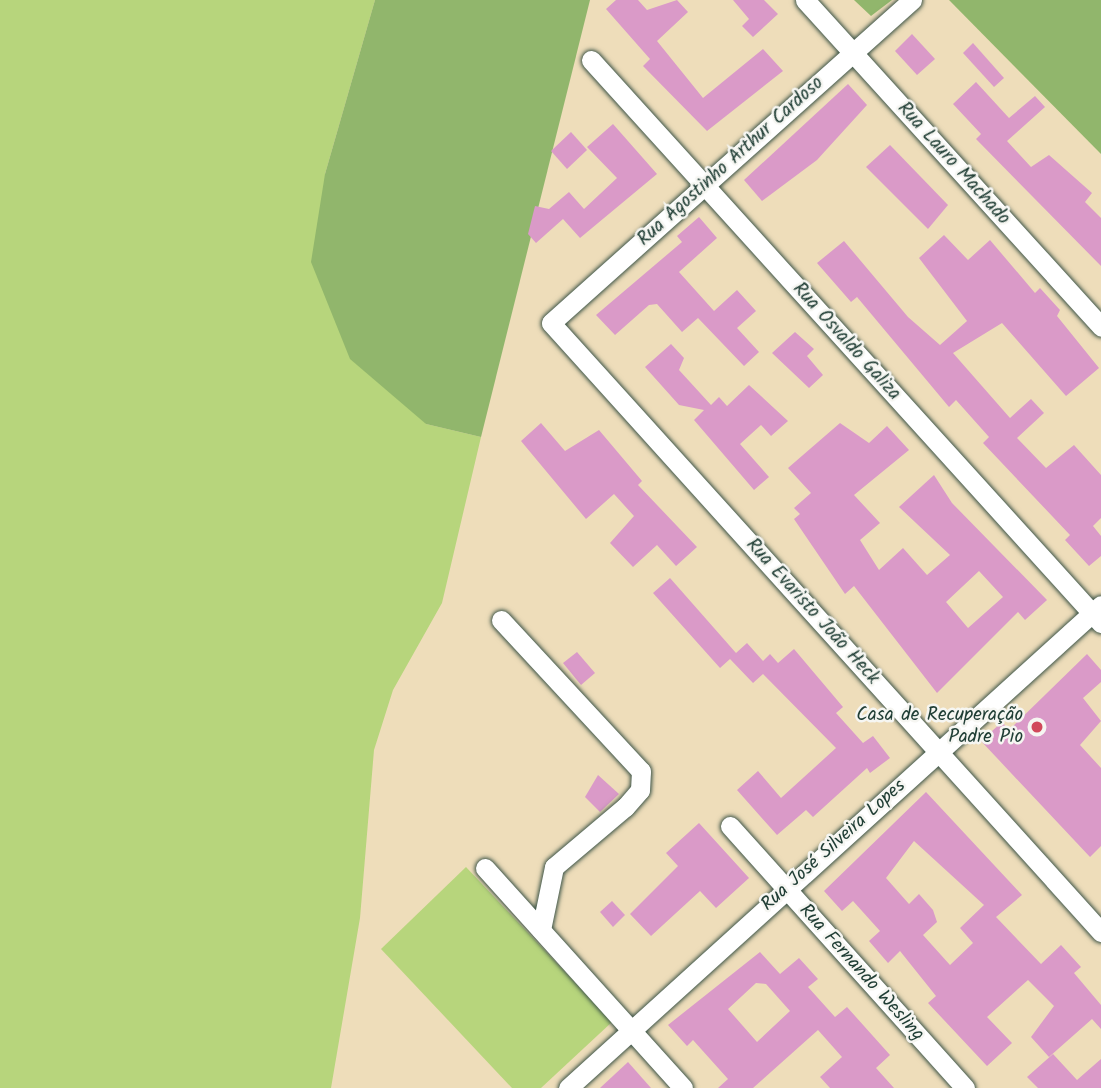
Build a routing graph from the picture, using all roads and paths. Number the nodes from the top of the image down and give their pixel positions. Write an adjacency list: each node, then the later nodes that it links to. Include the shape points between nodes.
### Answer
1 (805, 0): 3 (street, Rua Lauro Machado)
2 (912, 0): 3 (street, Rua Agostinho Arthur Cardoso)
3 (853, 53): 5 (street, Rua Agostinho Arthur Cardoso); 7 (street, Rua Lauro Machado)
4 (591, 60): 5 (street, Rua Osvaldo Galiza)
5 (705, 186): 6 (street, Rua Agostinho Arthur Cardoso); 8 (street, Rua Osvaldo Galiza)
6 (551, 323): 10 (street, Rua Evaristo João Heck)
7 (1101, 327)
8 (1098, 613): 10 (street, Rua José Silveira Lopes)
9 (501, 620): 14 (street, via 641,771 640,790 625,807 554,867)
10 (939, 752): 13 (street, Rua José Silveira Lopes); 15 (street, Rua Evaristo João Heck)
11 (730, 826): 13 (street, Rua Fernando Wesling)
12 (485, 868): 14 (street)
13 (787, 890): 16 (street, Rua José Silveira Lopes); 19 (street, Rua Fernando Wesling)
14 (541, 930): 16 (street)
15 (1101, 932)
16 (631, 1030): 17 (street, Rua José Silveira Lopes); 18 (street)
17 (568, 1088)
18 (683, 1088)
19 (965, 1088)

